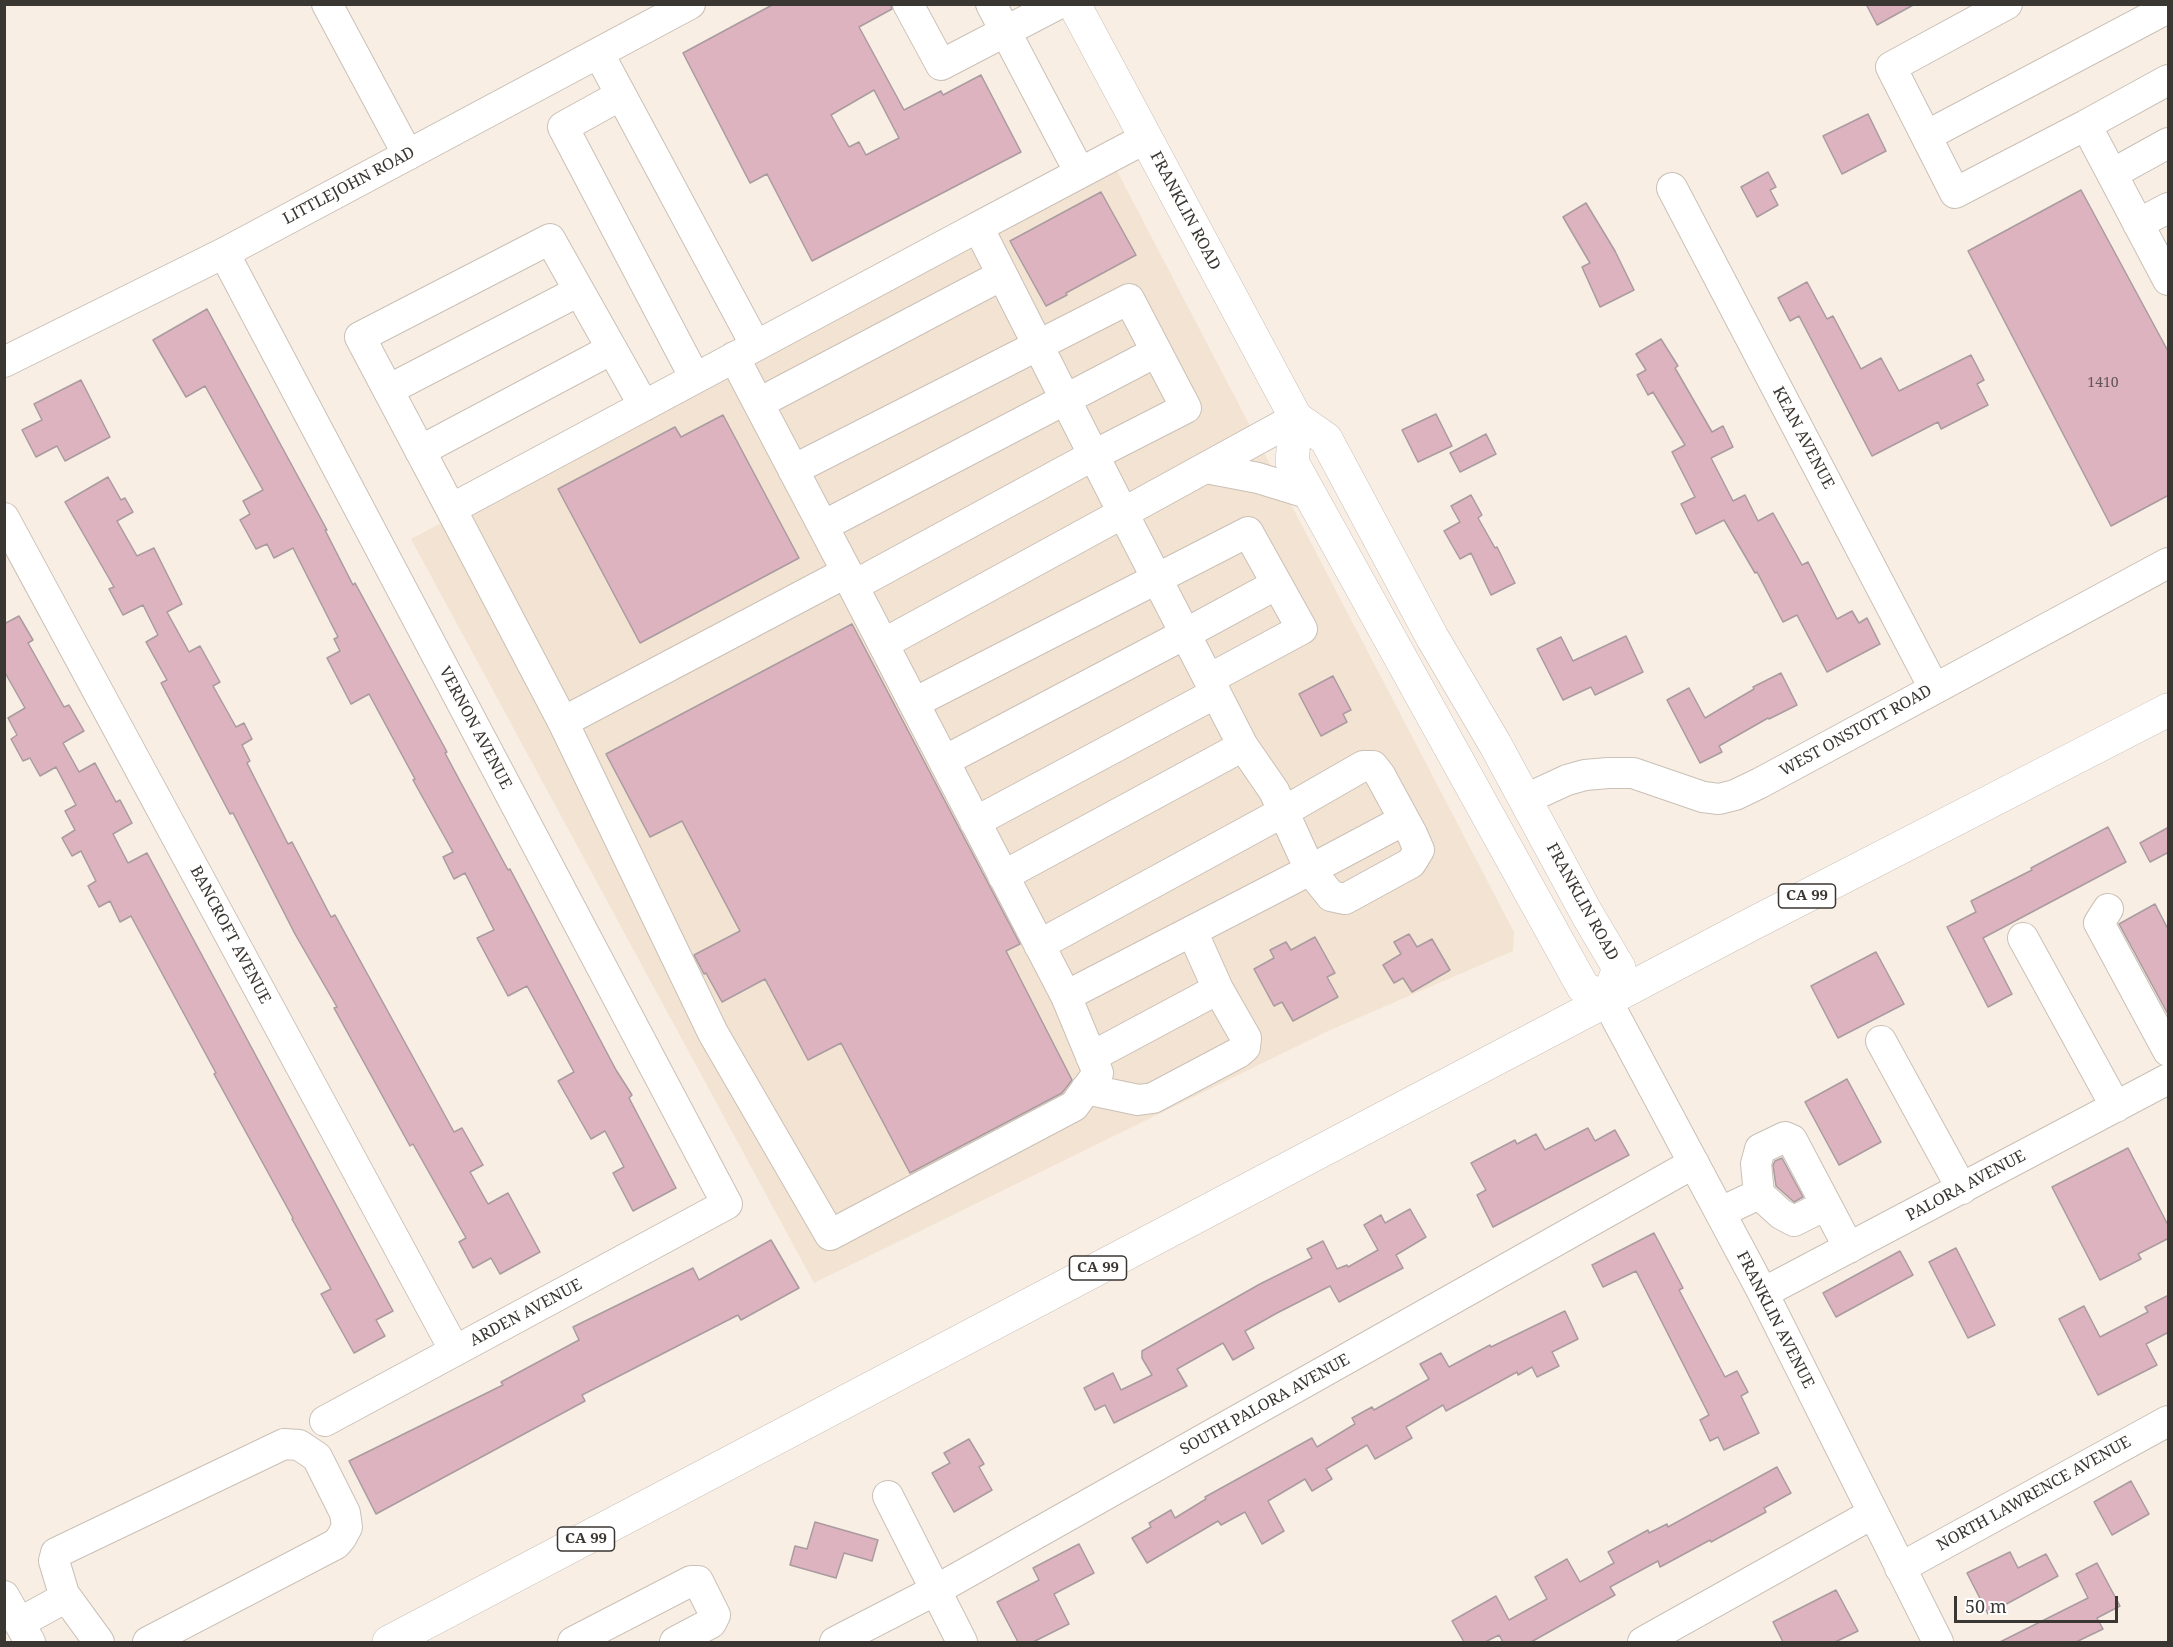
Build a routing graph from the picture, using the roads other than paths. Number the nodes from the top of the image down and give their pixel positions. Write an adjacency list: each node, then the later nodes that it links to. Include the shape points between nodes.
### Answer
1 (327, 4): 17 (street)
2 (908, 4): 9 (street, via 941,65)
3 (990, 4): 9 (street)
4 (1058, 4): 9 (street)
5 (1074, 4): 15 (main road, FRANKLIN ROAD)
6 (2007, 4): 14 (street, via 1891,67)
7 (2169, 8): 14 (street)
8 (672, 9): 10 (street, LITTLEJOHN ROAD)
9 (1006, 32): 18 (street)
10 (599, 54): 12 (street); 17 (street, LITTLEJOHN ROAD)
11 (2169, 80): 13 (street)
12 (621, 95): 30 (street); 33 (street, via 562,127)
13 (2086, 125): 14 (street, via 1955,193); 19 (street)
14 (1926, 136)
15 (1146, 138): 18 (street); 38 (main road, FRANKLIN ROAD)
16 (2169, 143): 19 (street)
17 (408, 155): 24 (street, LITTLEJOHN ROAD)
18 (1080, 173): 23 (street)
19 (2112, 174): 22 (street)
20 (1672, 188): 55 (street, KEAN AVENUE)
21 (2169, 208): 22 (street)
22 (2138, 224): 26 (street)
23 (978, 227): 25 (street); 30 (street)
24 (224, 253): 32 (street, LITTLEJOHN ROAD); 83 (street, VERNON AVENUE)
25 (1002, 275): 28 (street); 36 (street)
26 (2169, 280)
27 (579, 291): 29 (street); 34 (street); 34 (street, via 550,239 370,332 360,338)
28 (1038, 345): 31 (street, via 1128,299); 35 (street); 42 (street)
29 (612, 349): 37 (street); 39 (street)
30 (745, 352): 33 (street); 36 (street)
31 (1156, 352): 35 (street); 40 (street, via 1186,408)
32 (4, 362)
33 (695, 378): 37 (street)
34 (388, 390): 39 (street)
35 (1065, 399): 40 (street); 47 (street)
36 (759, 403): 42 (street)
37 (644, 406): 44 (street)
38 (1296, 418): 41 (street); 43 (main road, via 1292,462); 61 (main road, FRANKLIN ROAD, via 1326,440 1432,637)
39 (420, 451): 44 (street)
40 (1094, 455): 45 (street); 49 (street)
41 (1206, 468): 43 (street); 45 (street)
42 (793, 470): 47 (street)
43 (1310, 494): 73 (main road, via 1583,987)
44 (451, 509): 58 (street)
45 (1123, 513): 50 (street); 53 (street)
46 (4, 518): 88 (street, BANCROFT AVENUE)
47 (823, 526): 49 (street)
48 (2169, 562): 55 (street, WEST ONSTOTT ROAD)
49 (850, 579): 53 (street); 58 (street)
50 (1157, 579): 51 (street, via 1248,532); 52 (street); 56 (street)
51 (1276, 584): 52 (street); 54 (street, via 1302,629)
52 (1185, 634): 54 (street); 60 (street)
53 (883, 644): 56 (street)
54 (1212, 686): 59 (street); 64 (street)
55 (1935, 688): 61 (street, WEST ONSTOTT ROAD, via 1760,783 1719,799 1633,773 1608,773 1567,780)
56 (914, 703): 60 (street)
57 (2169, 710): 73 (main road, CA 99)
58 (563, 722): 78 (street, via 713,1033 830,1235 1074,1106)
59 (1243, 746): 62 (street, via 1274,791); 66 (street)
60 (944, 761): 64 (street)
61 (1526, 799): 73 (main road, FRANKLIN ROAD, via 1619,968)
62 (1283, 812): 63 (street, via 1362,766 1373,766); 65 (street); 70 (street)
63 (1404, 820): 65 (street); 65 (street, via 1419,850 1411,863 1345,899 1330,896)
64 (975, 822): 66 (street)
65 (1310, 870): 68 (street)
66 (1003, 876): 70 (street)
67 (2108, 909): 75 (street, via 2099,923)
68 (1192, 931): 71 (street); 72 (street)
69 (2023, 938): 79 (street)
70 (1039, 945): 72 (street)
71 (1218, 989): 76 (street); 78 (street, via 1246,1038 1245,1047 1238,1053 1153,1098 1138,1100)
72 (1066, 996): 76 (street)
73 (1608, 1001): 80 (street, FRANKLIN AVENUE); 100 (main road, CA 99)
74 (1881, 1041): 81 (street)
75 (2169, 1051)
76 (1091, 1057): 78 (street, via 1098,1073)
77 (2166, 1087): 79 (street, PALORA AVENUE)
78 (1086, 1089)
79 (2116, 1107): 81 (street, PALORA AVENUE)
80 (1694, 1164): 85 (street, FRANKLIN AVENUE); 94 (street, SOUTH PALORA AVENUE)
81 (1962, 1189): 86 (street, PALORA AVENUE)
82 (1759, 1194): 84 (street, via 1780,1214 1794,1221); 84 (street, via 1756,1164 1760,1149 1785,1137 1792,1140); 85 (street)
83 (727, 1204): 88 (street, ARDEN AVENUE)
84 (1826, 1205): 86 (street)
85 (1721, 1212): 87 (street, FRANKLIN AVENUE)
86 (1849, 1248): 87 (street, PALORA AVENUE)
87 (1762, 1293): 92 (street, FRANKLIN AVENUE)
88 (455, 1351): 89 (street, ARDEN AVENUE)
89 (325, 1421)
90 (2169, 1421): 93 (street, NORTH LAWRENCE AVENUE)
91 (888, 1496): 94 (street)
92 (1872, 1514): 93 (street, FRANKLIN AVENUE); 105 (street)
93 (1900, 1568): 106 (street, FRANKLIN AVENUE)
94 (936, 1590): 103 (street, SOUTH PALORA AVENUE); 104 (street)
95 (64, 1594): 97 (street); 98 (street); 99 (street, via 54,1561 56,1553 284,1444 299,1445 316,1456 345,1514 347,1527 336,1544)
96 (4, 1596): 97 (street)
97 (25, 1633)
98 (99, 1642)
99 (148, 1642)
100 (389, 1642)
101 (573, 1642): 102 (street, via 698,1581 715,1616 711,1623)
102 (675, 1642)
103 (835, 1642)
104 (962, 1642)
105 (1643, 1642)
106 (1938, 1642)

